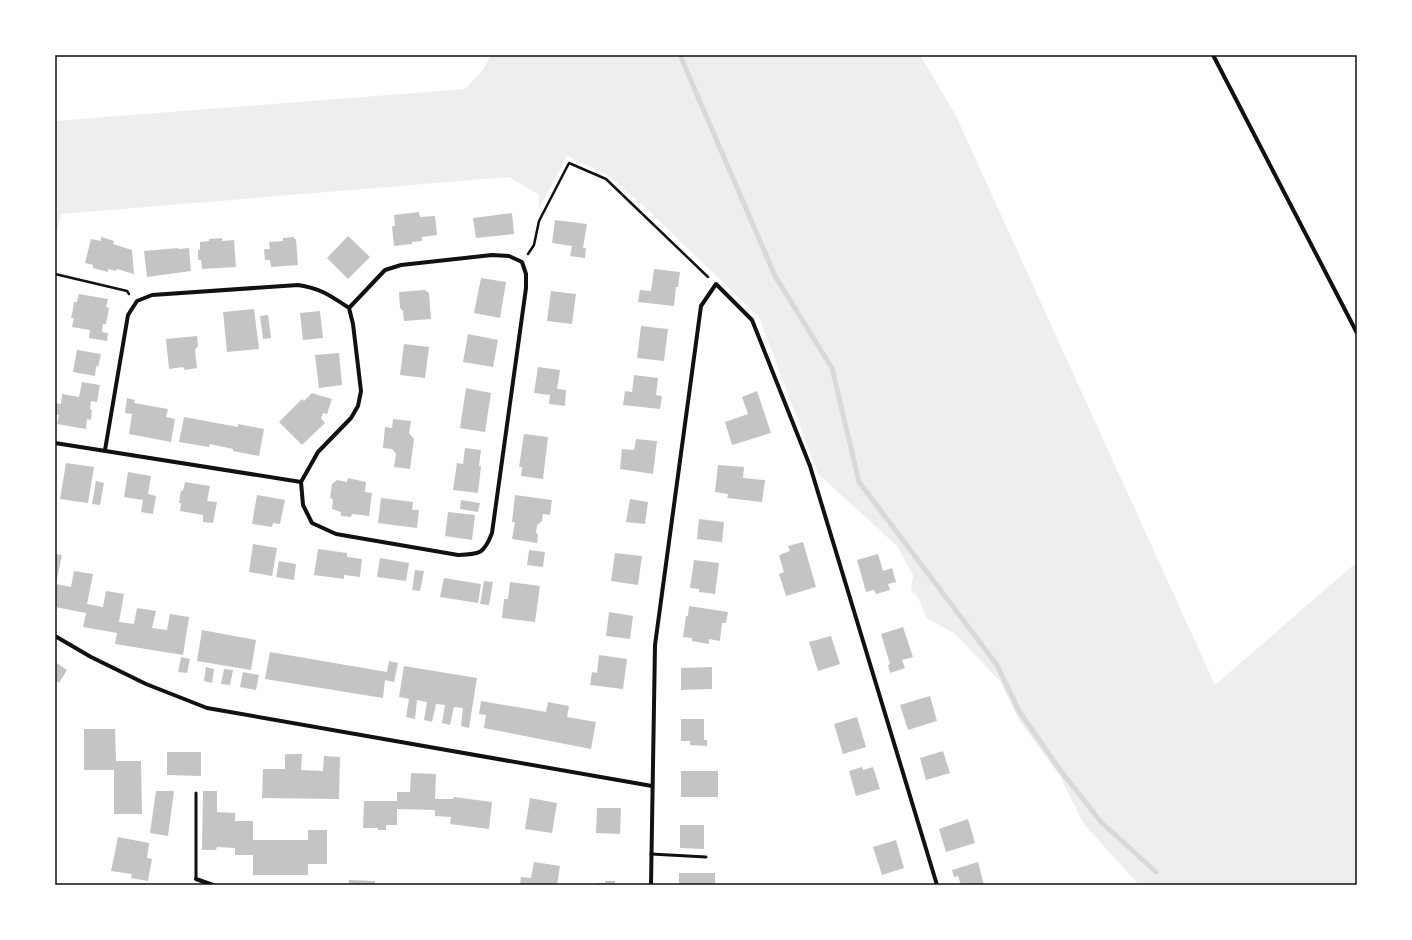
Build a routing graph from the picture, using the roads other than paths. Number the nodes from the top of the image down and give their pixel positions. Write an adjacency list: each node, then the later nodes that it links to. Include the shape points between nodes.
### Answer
1 (1213, 55): 3 (street)
2 (349, 308): 5 (street, via 324,292 298,285 152,296 137,301 128,315); 6 (street, via 361,391 358,406 318,452); 6 (street, via 385,270 400,265 492,255 509,256 522,262 526,274 526,288 492,533 487,546 476,555 458,555 336,534 312,523 303,505)
3 (1357, 333)
4 (55, 443): 5 (street)
5 (105, 450): 6 (street)
6 (301, 482)
7 (55, 636): 8 (street, via 146,684 207,708)
8 (652, 786): 10 (street); 15 (street, via 655,645 701,306 716,284 752,320 810,466)
9 (196, 793): 12 (lane)
10 (651, 854): 11 (lane); 14 (street)
11 (706, 857)
12 (196, 879): 13 (street)
13 (212, 885)
14 (651, 885)
15 (937, 885)

